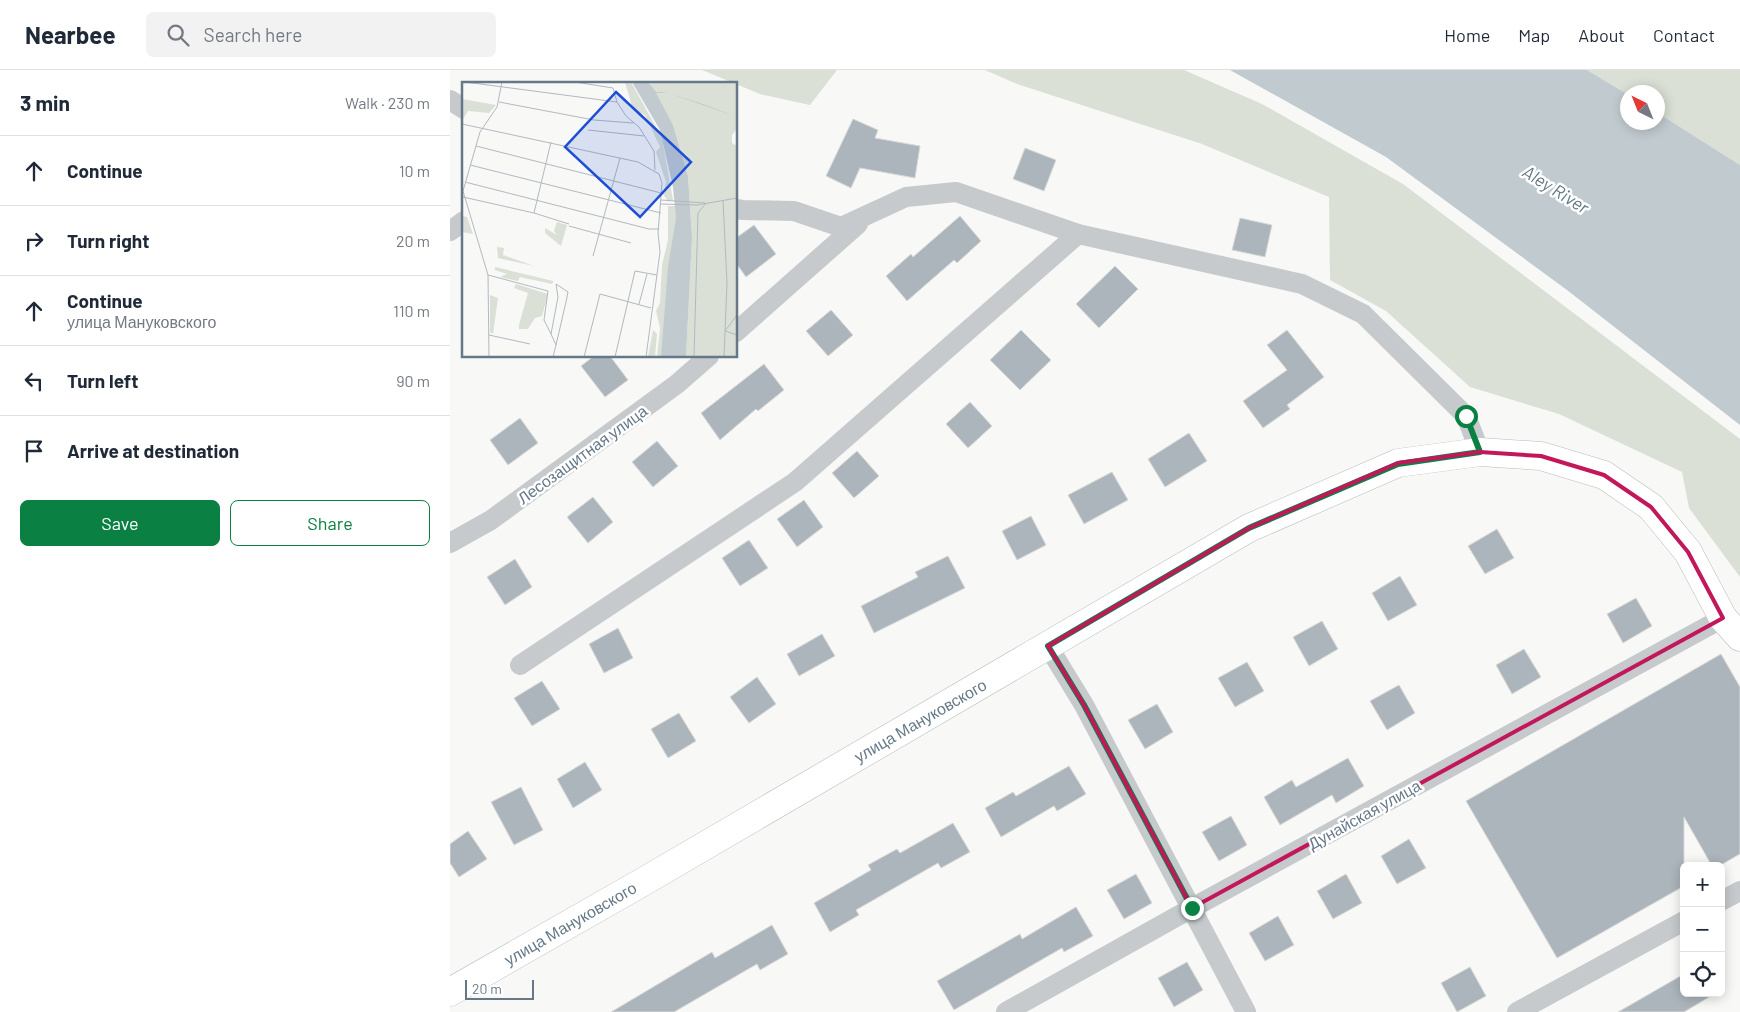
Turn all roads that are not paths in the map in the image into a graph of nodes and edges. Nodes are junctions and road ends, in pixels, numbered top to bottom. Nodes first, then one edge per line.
1 (450, 100) edge
2 (462, 109) edge
3 (738, 209) edge
4 (870, 214) junction
5 (462, 222) edge
6 (450, 231) edge
7 (1078, 234) junction
8 (738, 330) edge
9 (707, 358) edge
10 (1480, 452) junction
11 (450, 543) edge
12 (1732, 628) edge
13 (1048, 646) junction
14 (520, 665) dead end
15 (1740, 891) edge
16 (1725, 899) edge
17 (1192, 908) junction
18 (1680, 923) edge
19 (450, 992) edge
20 (1006, 1012) edge
21 (1246, 1012) edge
22 (1517, 1012) edge

1 - 2 street
3 - 4 street
4 - 7 street
4 - 8 street
5 - 6 street
7 - 10 street
7 - 14 street
9 - 11 street, Лесозащитная улица
10 - 12 street, улица Мануковского
10 - 13 street, улица Мануковского
12 - 17 street, Дунайская улица
13 - 17 street
13 - 19 street, улица Мануковского
15 - 16 street
17 - 20 street, Дунайская улица
17 - 21 street
18 - 22 street

